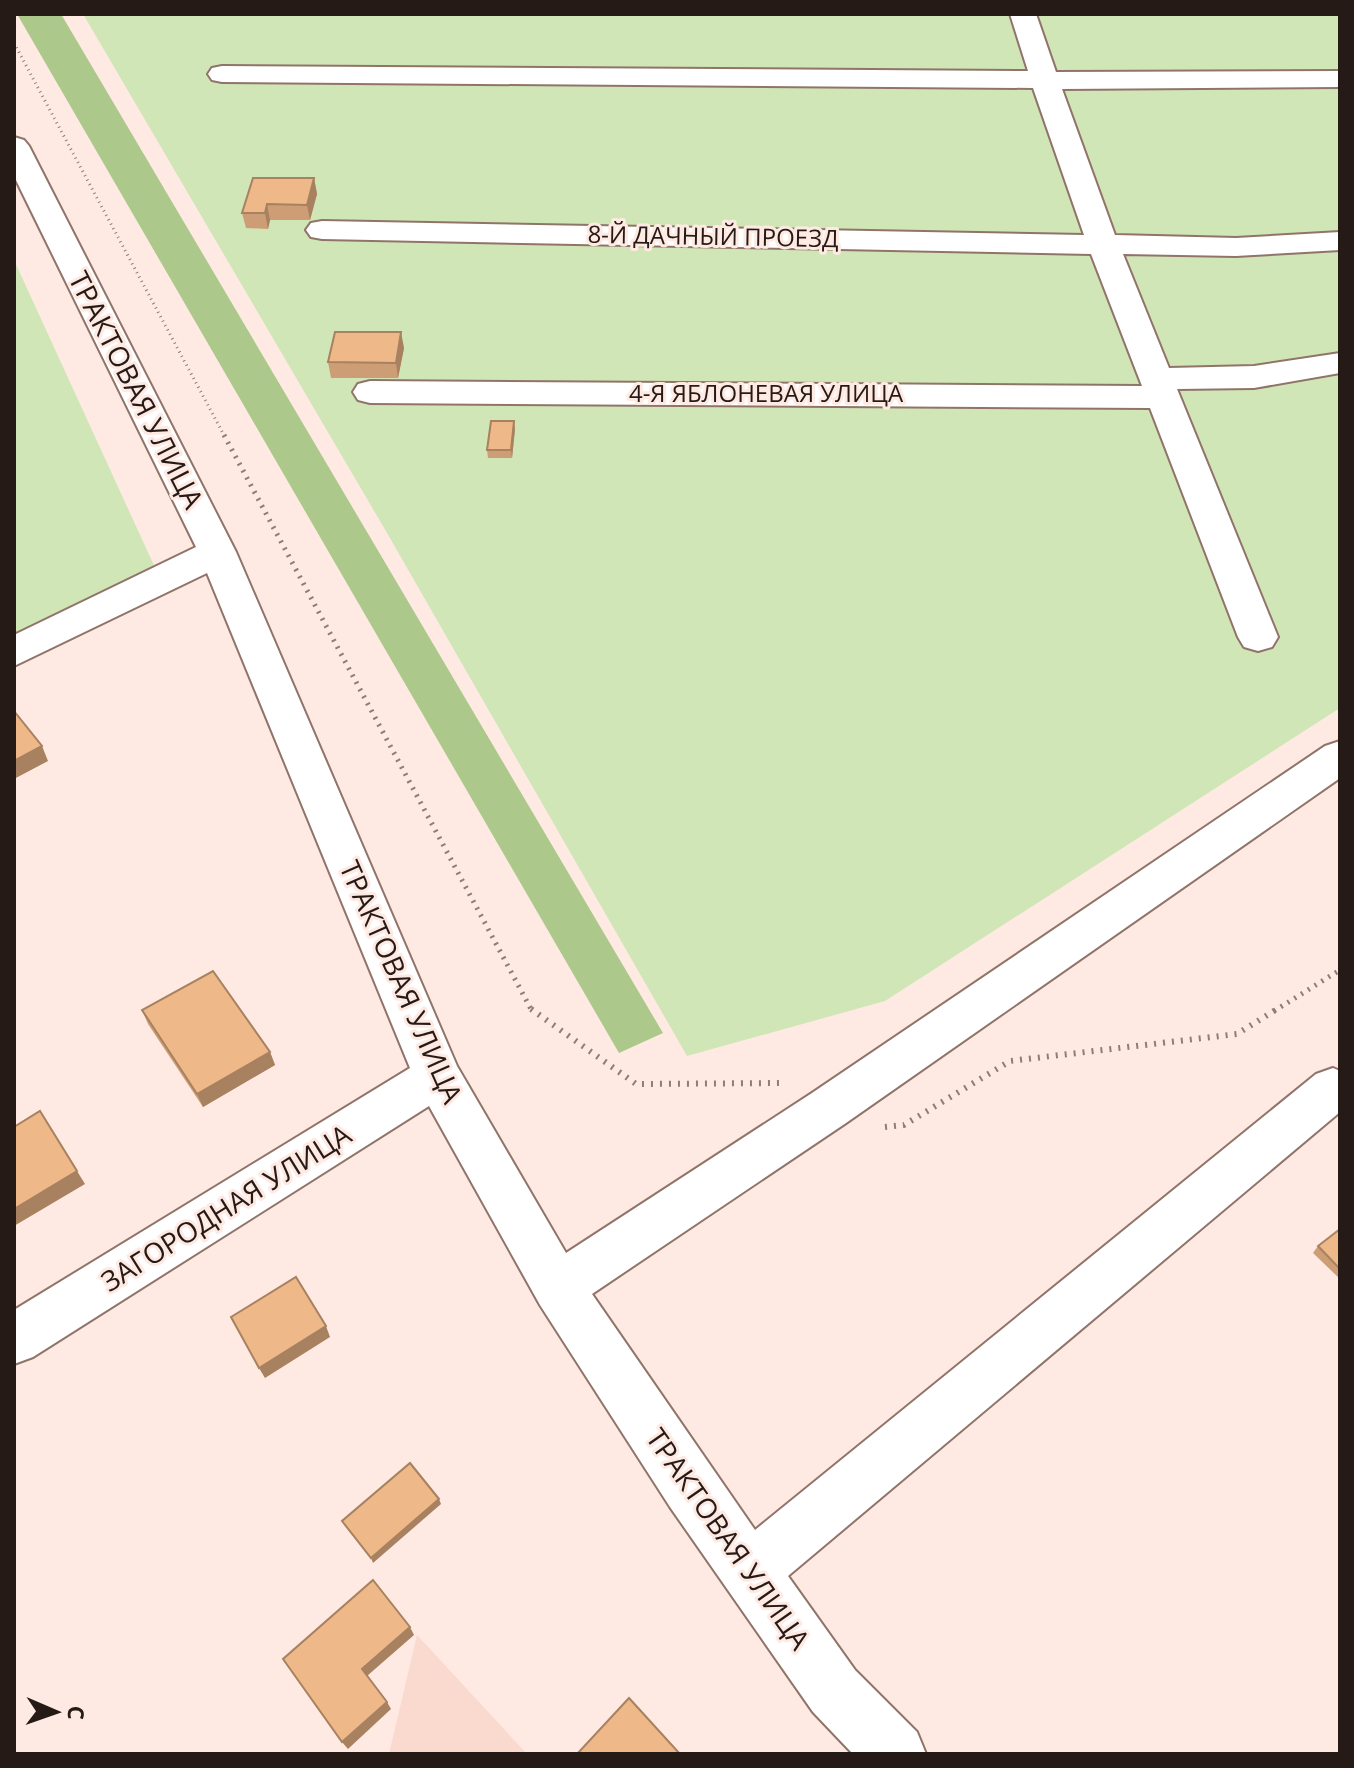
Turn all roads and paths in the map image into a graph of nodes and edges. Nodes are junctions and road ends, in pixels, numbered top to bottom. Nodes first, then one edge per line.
1 (1023, 14) edge
2 (14, 43) edge
3 (222, 74) dead end
4 (1340, 79) edge
5 (1043, 80) junction
6 (14, 146) edge
7 (322, 230) dead end
8 (1340, 241) edge
9 (1104, 245) junction
10 (1340, 363) edge
11 (1160, 388) junction
12 (370, 392) dead end
13 (217, 552) junction
14 (1258, 637) dead end
15 (14, 652) edge
16 (1340, 757) edge
17 (1340, 970) edge
18 (437, 1076) junction
19 (1333, 1089) dead end
20 (829, 1108) junction
21 (558, 1288) junction
22 (14, 1339) edge
23 (749, 1571) junction
24 (895, 1754) edge

1 - 5 street
2 - 20 path
3 - 5 street
4 - 5 street
5 - 9 street
6 - 13 street, ТРАКТОВАЯ УЛИЦА
7 - 9 street, 8-Й ДАЧНЫЙ ПРОЕЗД
8 - 9 street, 8-Й ДАЧНЫЙ ПРОЕЗД
9 - 11 street
10 - 11 street, 4-Я ЯБЛОНЕВАЯ УЛИЦА
11 - 12 street, 4-Я ЯБЛОНЕВАЯ УЛИЦА
11 - 14 street
13 - 15 street
13 - 18 street, ТРАКТОВАЯ УЛИЦА
16 - 20 street
17 - 20 path
18 - 21 street, ТРАКТОВАЯ УЛИЦА
18 - 22 street, ЗАГОРОДНАЯ УЛИЦА
19 - 23 street
20 - 21 street
21 - 23 street, ТРАКТОВАЯ УЛИЦА
23 - 24 street, ТРАКТОВАЯ УЛИЦА

